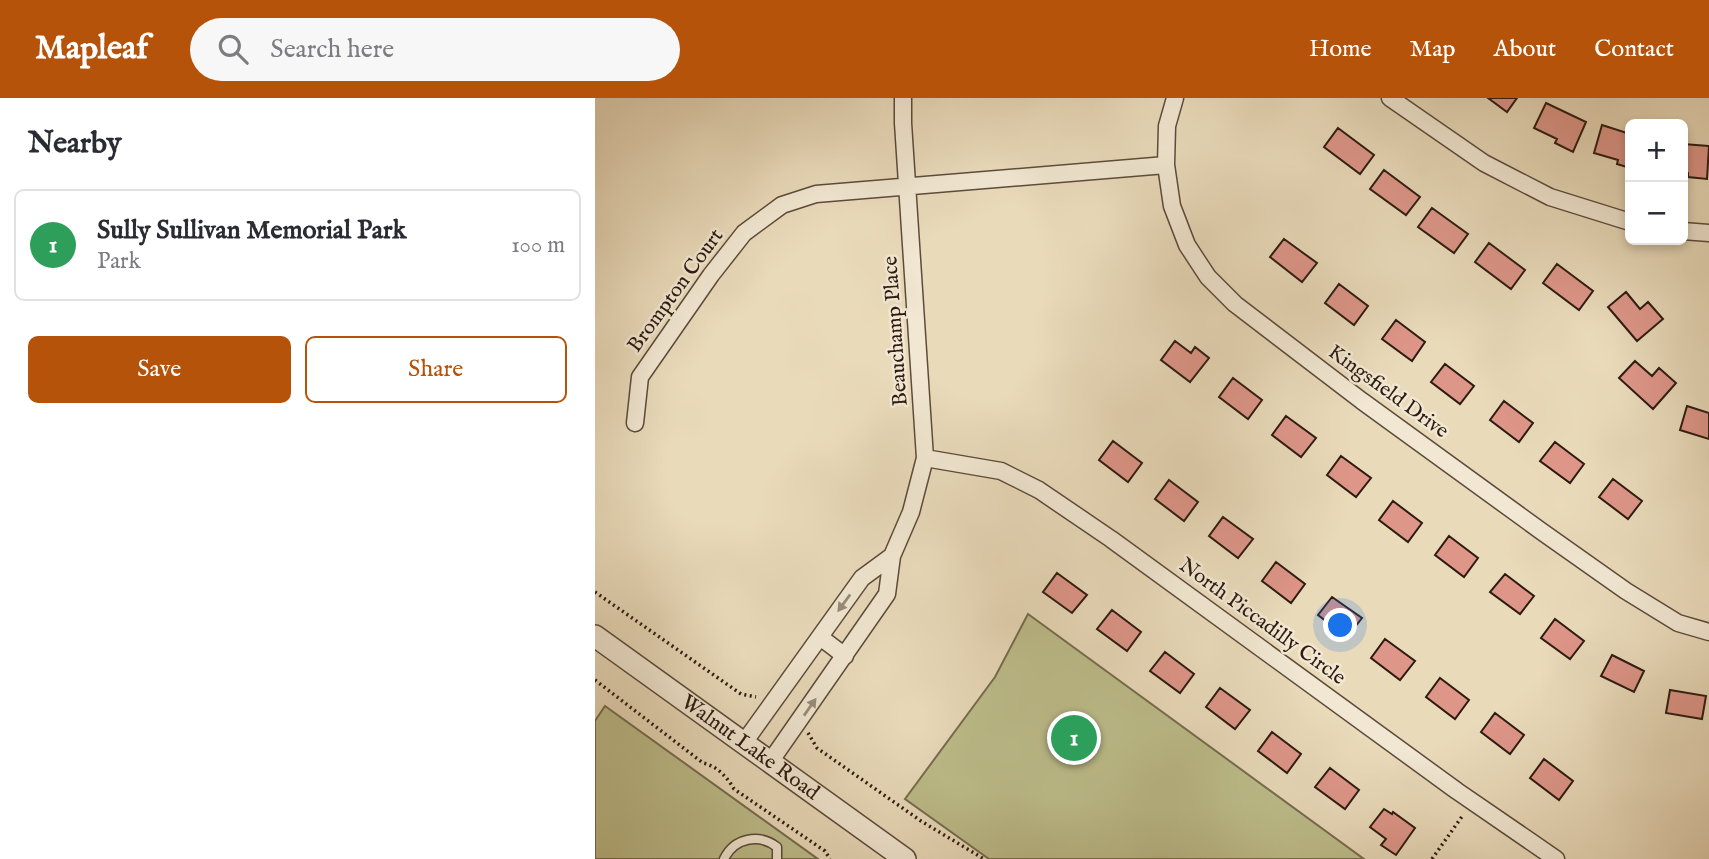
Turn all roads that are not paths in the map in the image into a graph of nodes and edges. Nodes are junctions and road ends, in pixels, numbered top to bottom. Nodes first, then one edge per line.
1 (904, 98) edge
2 (1175, 98) edge
3 (1390, 98) edge
4 (1165, 164) junction
5 (908, 185) junction
6 (1625, 220) edge
7 (1688, 231) edge
8 (1709, 233) edge
9 (635, 423) dead end
10 (925, 458) junction
11 (892, 555) junction
12 (1709, 632) edge
13 (595, 636) edge
14 (820, 636) junction
15 (845, 656) junction
16 (743, 744) junction
17 (770, 762) junction
18 (724, 859) edge
19 (777, 859) edge
20 (905, 859) edge
21 (1556, 859) edge

1 - 5 street, Beauchamp Place
2 - 4 street, Kingsfield Drive
3 - 6 street
4 - 5 street, Brompton Court
4 - 12 street, Kingsfield Drive
5 - 9 street, Brompton Court
5 - 10 street, Beauchamp Place
7 - 8 street
10 - 11 street, Beauchamp Place
10 - 21 street, North Piccadilly Circle
11 -> 14 street, Beauchamp Place
11 - 15 street, Beauchamp Place
13 - 16 street, Walnut Lake Road
14 - 15 street
14 - 16 street, Beauchamp Place
17 -> 15 street, Beauchamp Place
16 - 17 street, Walnut Lake Road
17 - 20 street, Walnut Lake Road
18 - 19 lane

